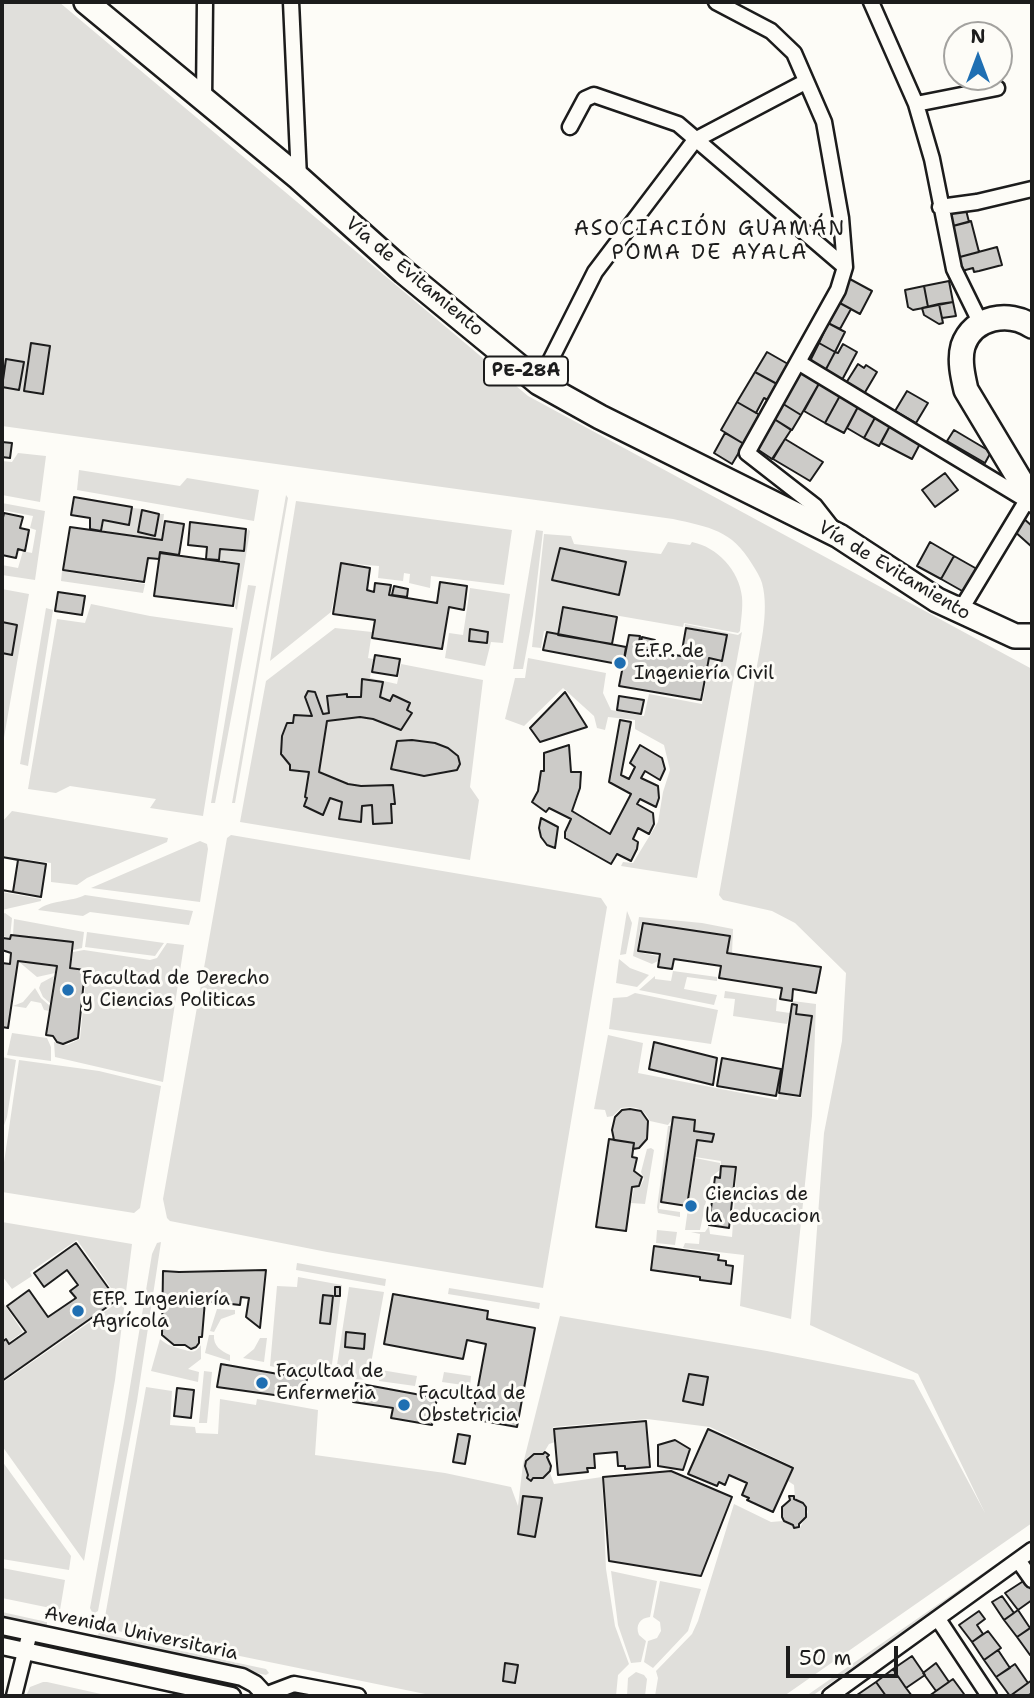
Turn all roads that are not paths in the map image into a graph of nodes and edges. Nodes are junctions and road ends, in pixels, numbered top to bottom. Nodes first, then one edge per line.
1 (86, 2) edge
2 (205, 2) edge
3 (291, 2) edge
4 (716, 2) edge
5 (875, 3) edge
6 (805, 82) junction
7 (982, 91) edge
8 (204, 100) junction
9 (916, 104) junction
10 (570, 127) dead end
11 (695, 140) junction
12 (299, 178) junction
13 (1032, 189) edge
14 (940, 207) junction
15 (845, 267) junction
16 (981, 324) junction
17 (1032, 326) edge
18 (798, 362) junction
19 (539, 383) junction
20 (1031, 501) edge
21 (839, 536) junction
22 (960, 611) junction
23 (1032, 636) edge
24 (1032, 1550) edge
25 (1018, 1560) junction
26 (1032, 1580) edge
27 (938, 1619) junction
28 (2, 1626) edge
29 (30, 1632) junction
30 (2, 1646) edge
31 (24, 1651) junction
32 (14, 1696) edge
33 (232, 1696) edge
34 (264, 1696) edge
35 (358, 1696) edge
36 (830, 1696) edge
37 (989, 1696) edge

1 - 8 highway, Vía de Evitamiento / PE-28A
2 - 8 street
3 - 12 street
4 - 6 street
5 - 9 street
6 - 11 street
6 - 15 street
7 - 9 street
8 - 12 highway, Vía de Evitamiento / PE-28A
9 - 14 street
10 - 11 street
11 - 15 street
11 - 19 street
12 - 19 highway, Vía de Evitamiento / PE-28A
13 - 14 street
14 - 16 street
15 - 18 street
16 - 17 highway
16 - 20 highway
18 - 20 street
18 - 21 street
19 - 21 highway, Vía de Evitamiento / PE-28A
20 - 22 street
21 - 22 highway, Vía de Evitamiento / PE-28A
22 - 23 highway, Vía de Evitamiento / PE-28A
24 - 25 street
25 - 26 street
25 - 27 street
27 - 36 street
27 - 37 street
28 - 29 street, Avenida Universitaria
29 - 31 street
29 - 34 street, Avenida Universitaria
30 - 31 street
31 - 32 street
31 - 33 street
34 - 35 street

